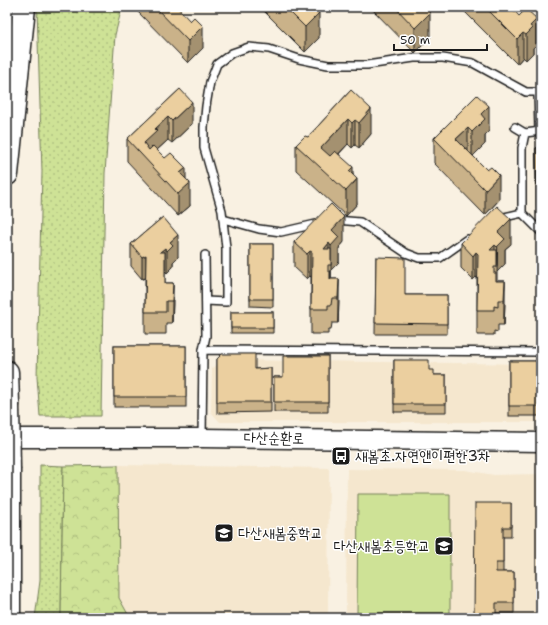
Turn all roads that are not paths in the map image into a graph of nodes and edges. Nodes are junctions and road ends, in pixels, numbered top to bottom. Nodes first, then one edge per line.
1 (24, 7) edge
2 (515, 127) dead end
3 (540, 131) edge
4 (525, 133) junction
5 (7, 174) edge
6 (522, 213) junction
7 (223, 219) junction
8 (490, 223) edge
9 (541, 232) edge
10 (472, 236) edge
11 (205, 255) dead end
12 (206, 301) junction
13 (203, 350) junction
14 (541, 352) edge
15 (7, 372) edge
16 (8, 404) edge
17 (7, 438) edge
18 (202, 438) junction
19 (541, 442) edge
20 (9, 618) edge

1 - 5 highway
2 - 4 lane
3 - 4 lane
3 - 7 lane
4 - 6 lane
6 - 8 lane
6 - 9 lane
7 - 10 lane
7 - 12 lane
11 - 12 lane
12 - 13 lane
13 - 14 lane
13 - 18 lane
15 - 16 highway
16 - 20 highway, bridge
17 - 18 street, 다산순환로
18 - 19 street, 다산순환로

